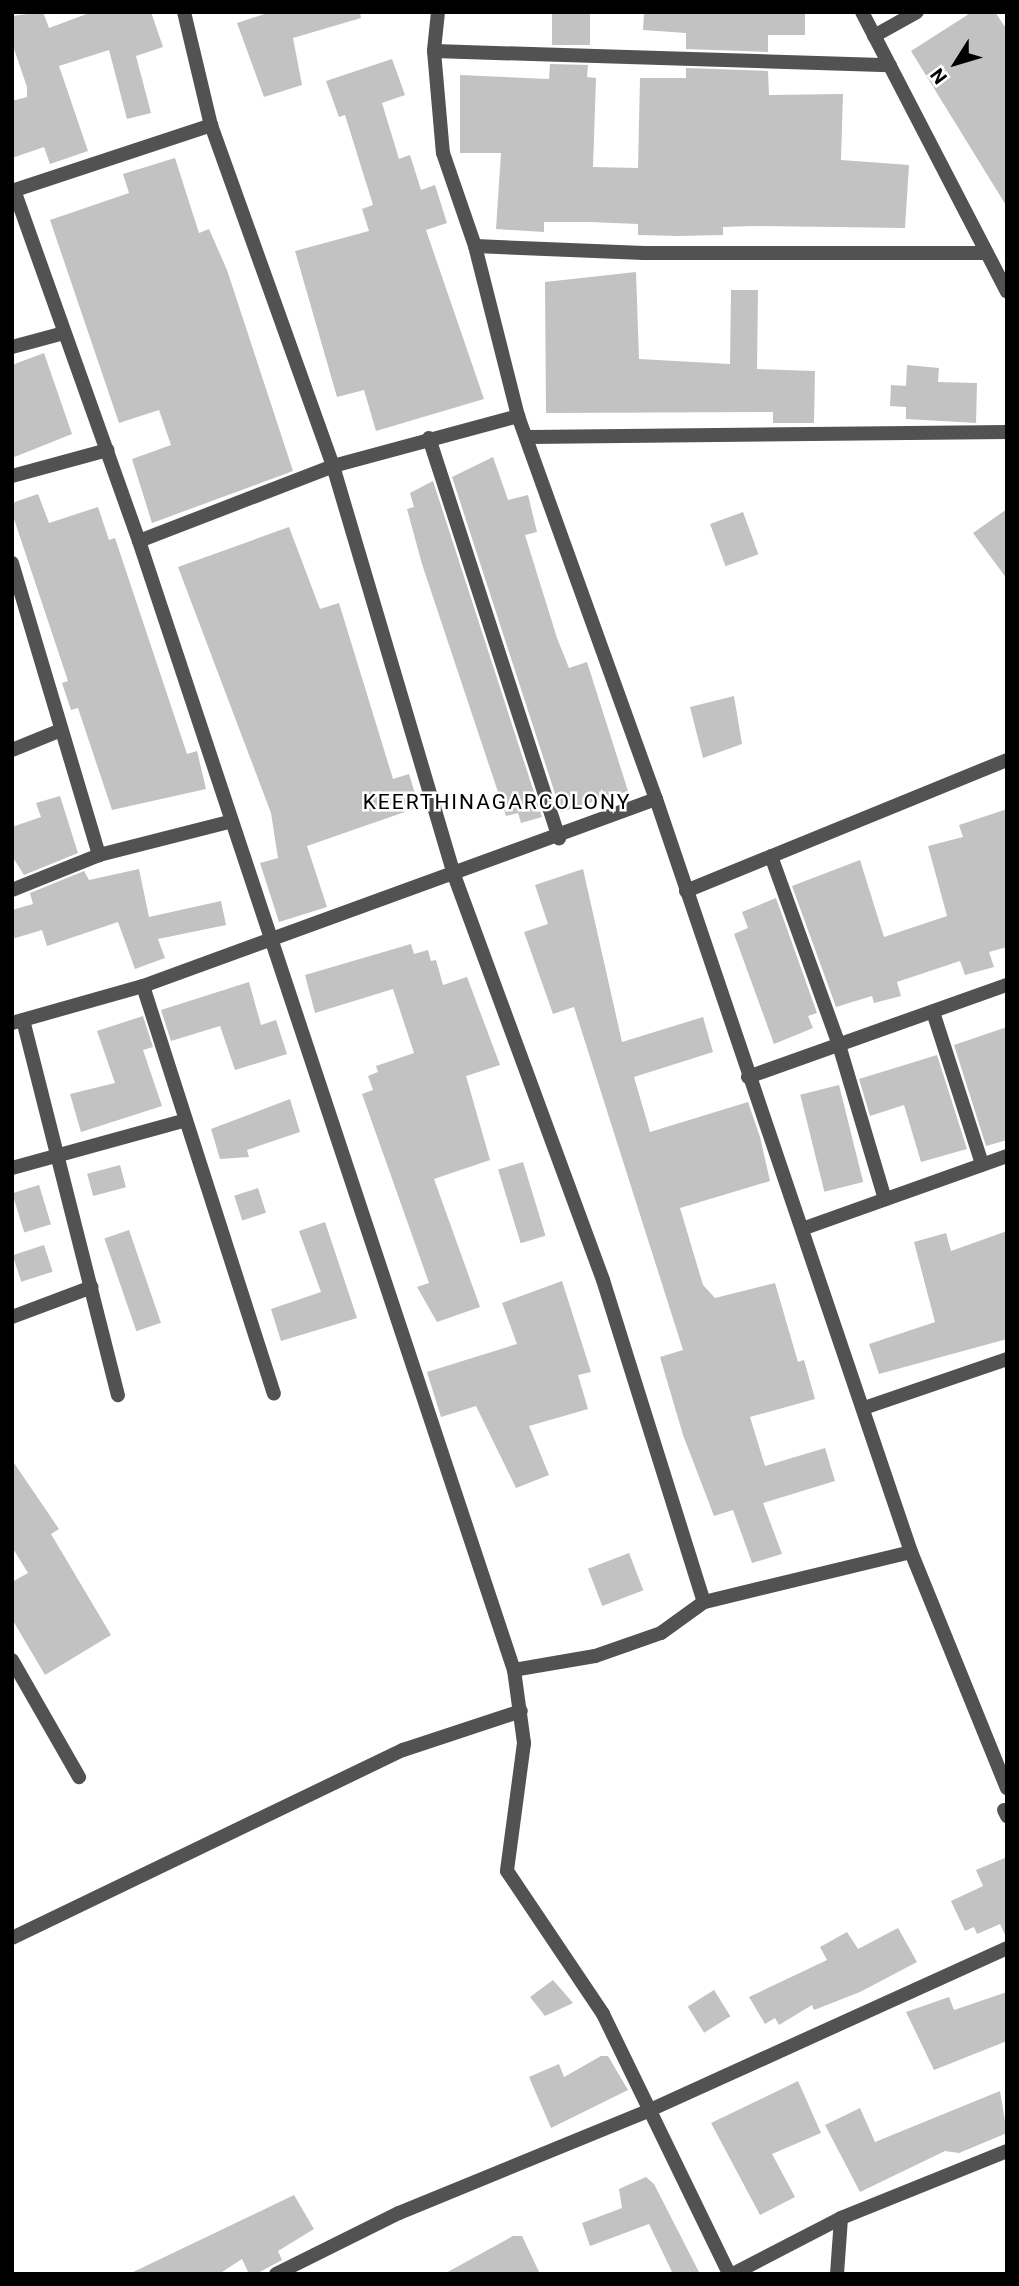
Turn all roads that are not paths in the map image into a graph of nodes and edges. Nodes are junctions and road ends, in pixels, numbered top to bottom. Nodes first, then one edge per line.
1 (184, 12) edge
2 (438, 12) edge
3 (862, 12) edge
4 (916, 12) edge
5 (874, 36) junction
6 (434, 51) junction
7 (890, 65) junction
8 (211, 125) junction
9 (13, 190) edge
10 (475, 246) junction
11 (982, 253) junction
12 (1007, 292) edge
13 (60, 334) junction
14 (12, 347) edge
15 (518, 416) junction
16 (1007, 432) edge
17 (529, 437) junction
18 (429, 438) junction
19 (108, 450) junction
20 (333, 466) junction
21 (12, 476) edge
22 (139, 541) junction
23 (12, 563) edge
24 (61, 730) junction
25 (12, 750) edge
26 (1007, 760) edge
27 (656, 799) junction
28 (232, 821) junction
29 (559, 838) junction
30 (99, 855) junction
31 (771, 856) junction
32 (454, 875) junction
33 (12, 890) edge
34 (687, 891) junction
35 (272, 939) junction
36 (1007, 985) edge
37 (143, 986) junction
38 (933, 1012) junction
39 (17, 1021) edge
40 (839, 1045) junction
41 (748, 1077) junction
42 (186, 1121) junction
43 (57, 1152) junction
44 (1007, 1156) edge
45 (982, 1164) junction
46 (12, 1168) edge
47 (885, 1199) junction
48 (802, 1229) junction
49 (92, 1287) junction
50 (12, 1317) edge
51 (1007, 1359) edge
52 (274, 1393) dead end
53 (118, 1395) dead end
54 (864, 1408) junction
55 (911, 1552) junction
56 (704, 1602) junction
57 (12, 1660) edge
58 (514, 1670) junction
59 (522, 1711) junction
60 (79, 1777) dead end
61 (1007, 1788) edge
62 (12, 1938) edge
63 (1007, 1948) edge
64 (650, 2110) junction
65 (1007, 2151) edge
66 (841, 2218) junction
67 (276, 2274) edge
68 (731, 2274) edge
69 (837, 2274) edge

1 - 8 street
2 - 6 street
3 - 5 street
4 - 5 street
5 - 7 street
6 - 7 street
6 - 10 street
7 - 11 street
8 - 9 street
8 - 20 street
9 - 13 street
10 - 11 street
10 - 15 street
11 - 12 street
13 - 14 street
13 - 19 street
15 - 17 street
15 - 18 street
16 - 17 street
17 - 27 street
18 - 20 street
18 - 29 street
19 - 21 street
19 - 22 street
20 - 22 street
20 - 32 street
22 - 28 street
23 - 24 street
24 - 25 street
24 - 30 street
26 - 31 street
27 - 29 street
27 - 34 street
28 - 30 street
28 - 35 street
29 - 32 street
30 - 33 street
31 - 34 street
31 - 40 street
32 - 35 street
32 - 56 street
34 - 41 street
35 - 37 street
35 - 58 street
36 - 38 street
37 - 39 street
37 - 42 street
38 - 40 street
38 - 45 street
39 - 43 street
40 - 41 street
40 - 47 street
41 - 48 street
42 - 43 street
42 - 52 street
43 - 46 street
43 - 49 street
44 - 45 street
45 - 47 street
47 - 48 street
48 - 54 street
49 - 50 street
49 - 53 street
51 - 54 street
54 - 55 street
55 - 56 street
55 - 61 street
56 - 58 street
57 - 60 street
58 - 59 street
59 - 62 street
59 - 64 street
63 - 64 street
64 - 67 street
64 - 68 street
65 - 66 street
66 - 68 street
66 - 69 street

